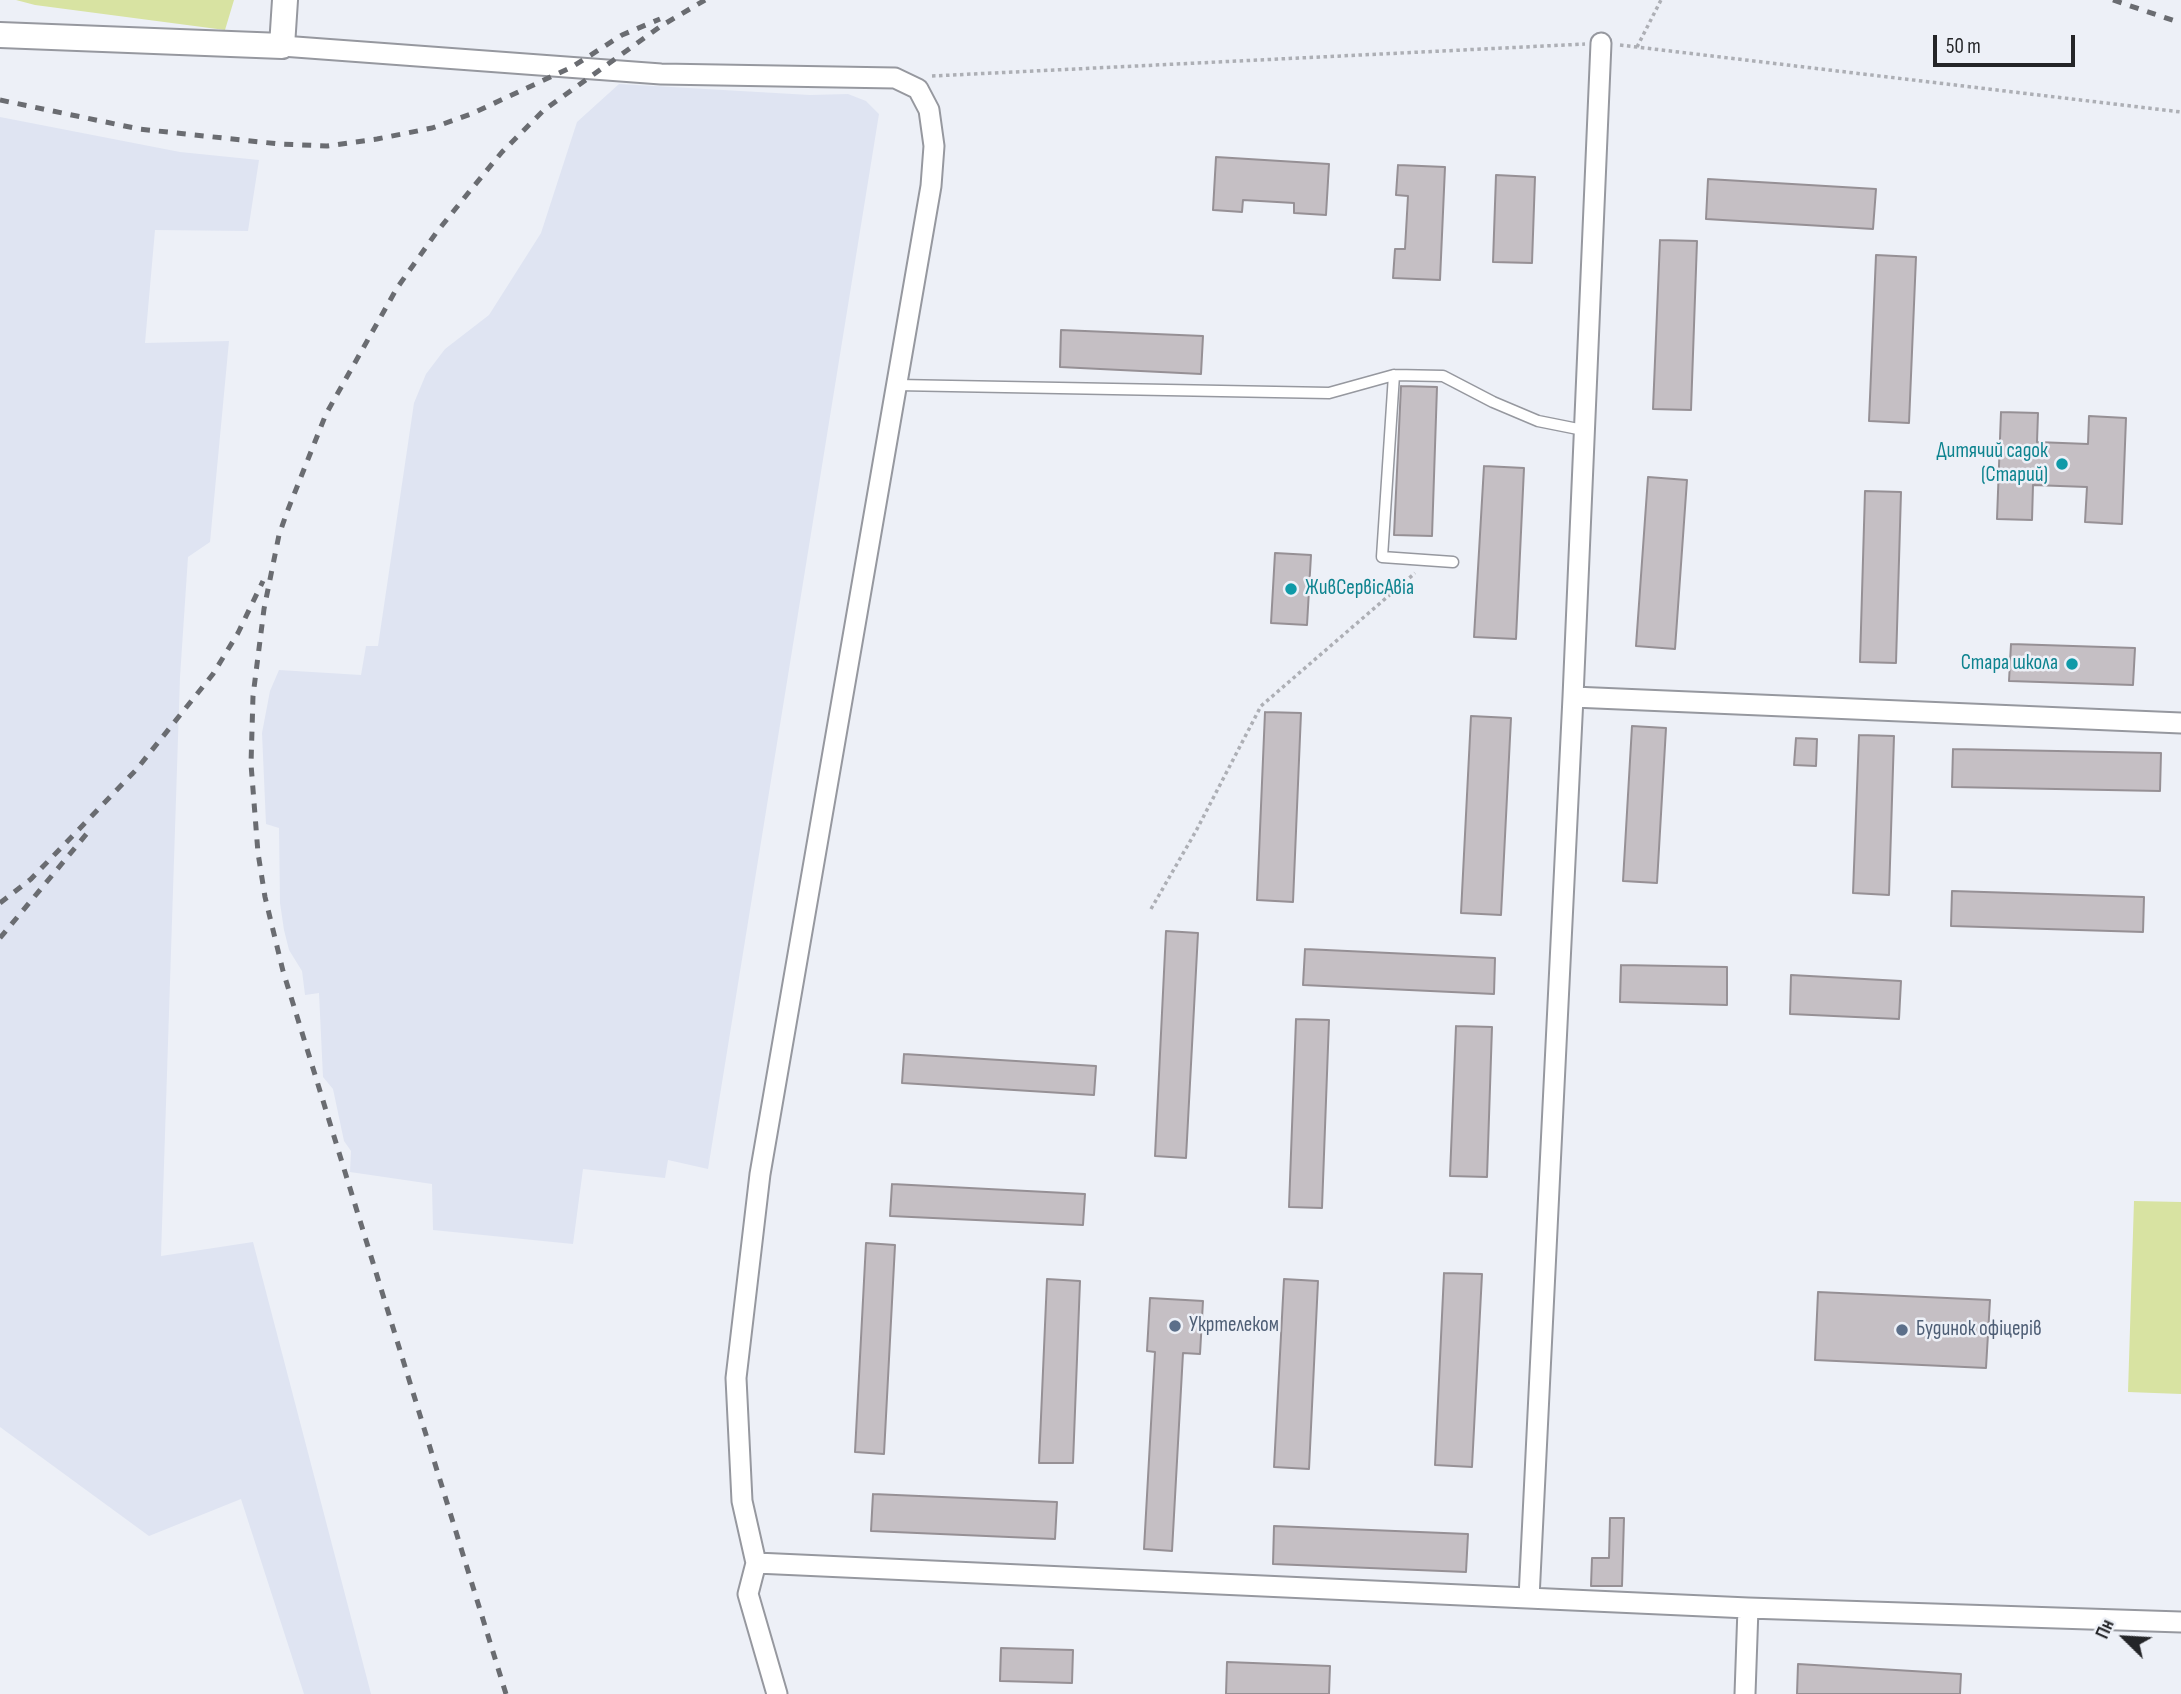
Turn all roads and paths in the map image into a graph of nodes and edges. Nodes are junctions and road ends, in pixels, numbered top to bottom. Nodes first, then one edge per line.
1 (285, 0) edge
2 (1661, 0) edge
3 (0, 35) edge
4 (1601, 43) junction
5 (282, 46) junction
6 (1637, 47) junction
7 (895, 78) junction
8 (2181, 112) edge
9 (1394, 375) junction
10 (897, 385) junction
11 (1583, 430) junction
12 (1430, 560) junction
13 (1453, 562) dead end
14 (1573, 697) junction
15 (2181, 723) edge
16 (1151, 909) dead end
17 (756, 1563) junction
18 (1528, 1598) junction
19 (1748, 1608) junction
20 (2181, 1622) edge
21 (777, 1694) edge
22 (1745, 1694) edge

1 - 5 street
2 - 6 path
3 - 5 street
4 - 6 path
4 - 7 path
4 - 11 street
5 - 7 street
6 - 8 path
7 - 10 street
9 - 10 lane
9 - 11 lane
9 - 12 lane
10 - 17 street
11 - 14 street
12 - 13 lane
12 - 16 path
14 - 15 street
14 - 18 street
17 - 18 street
17 - 21 street
18 - 19 street
19 - 20 street
19 - 22 street

